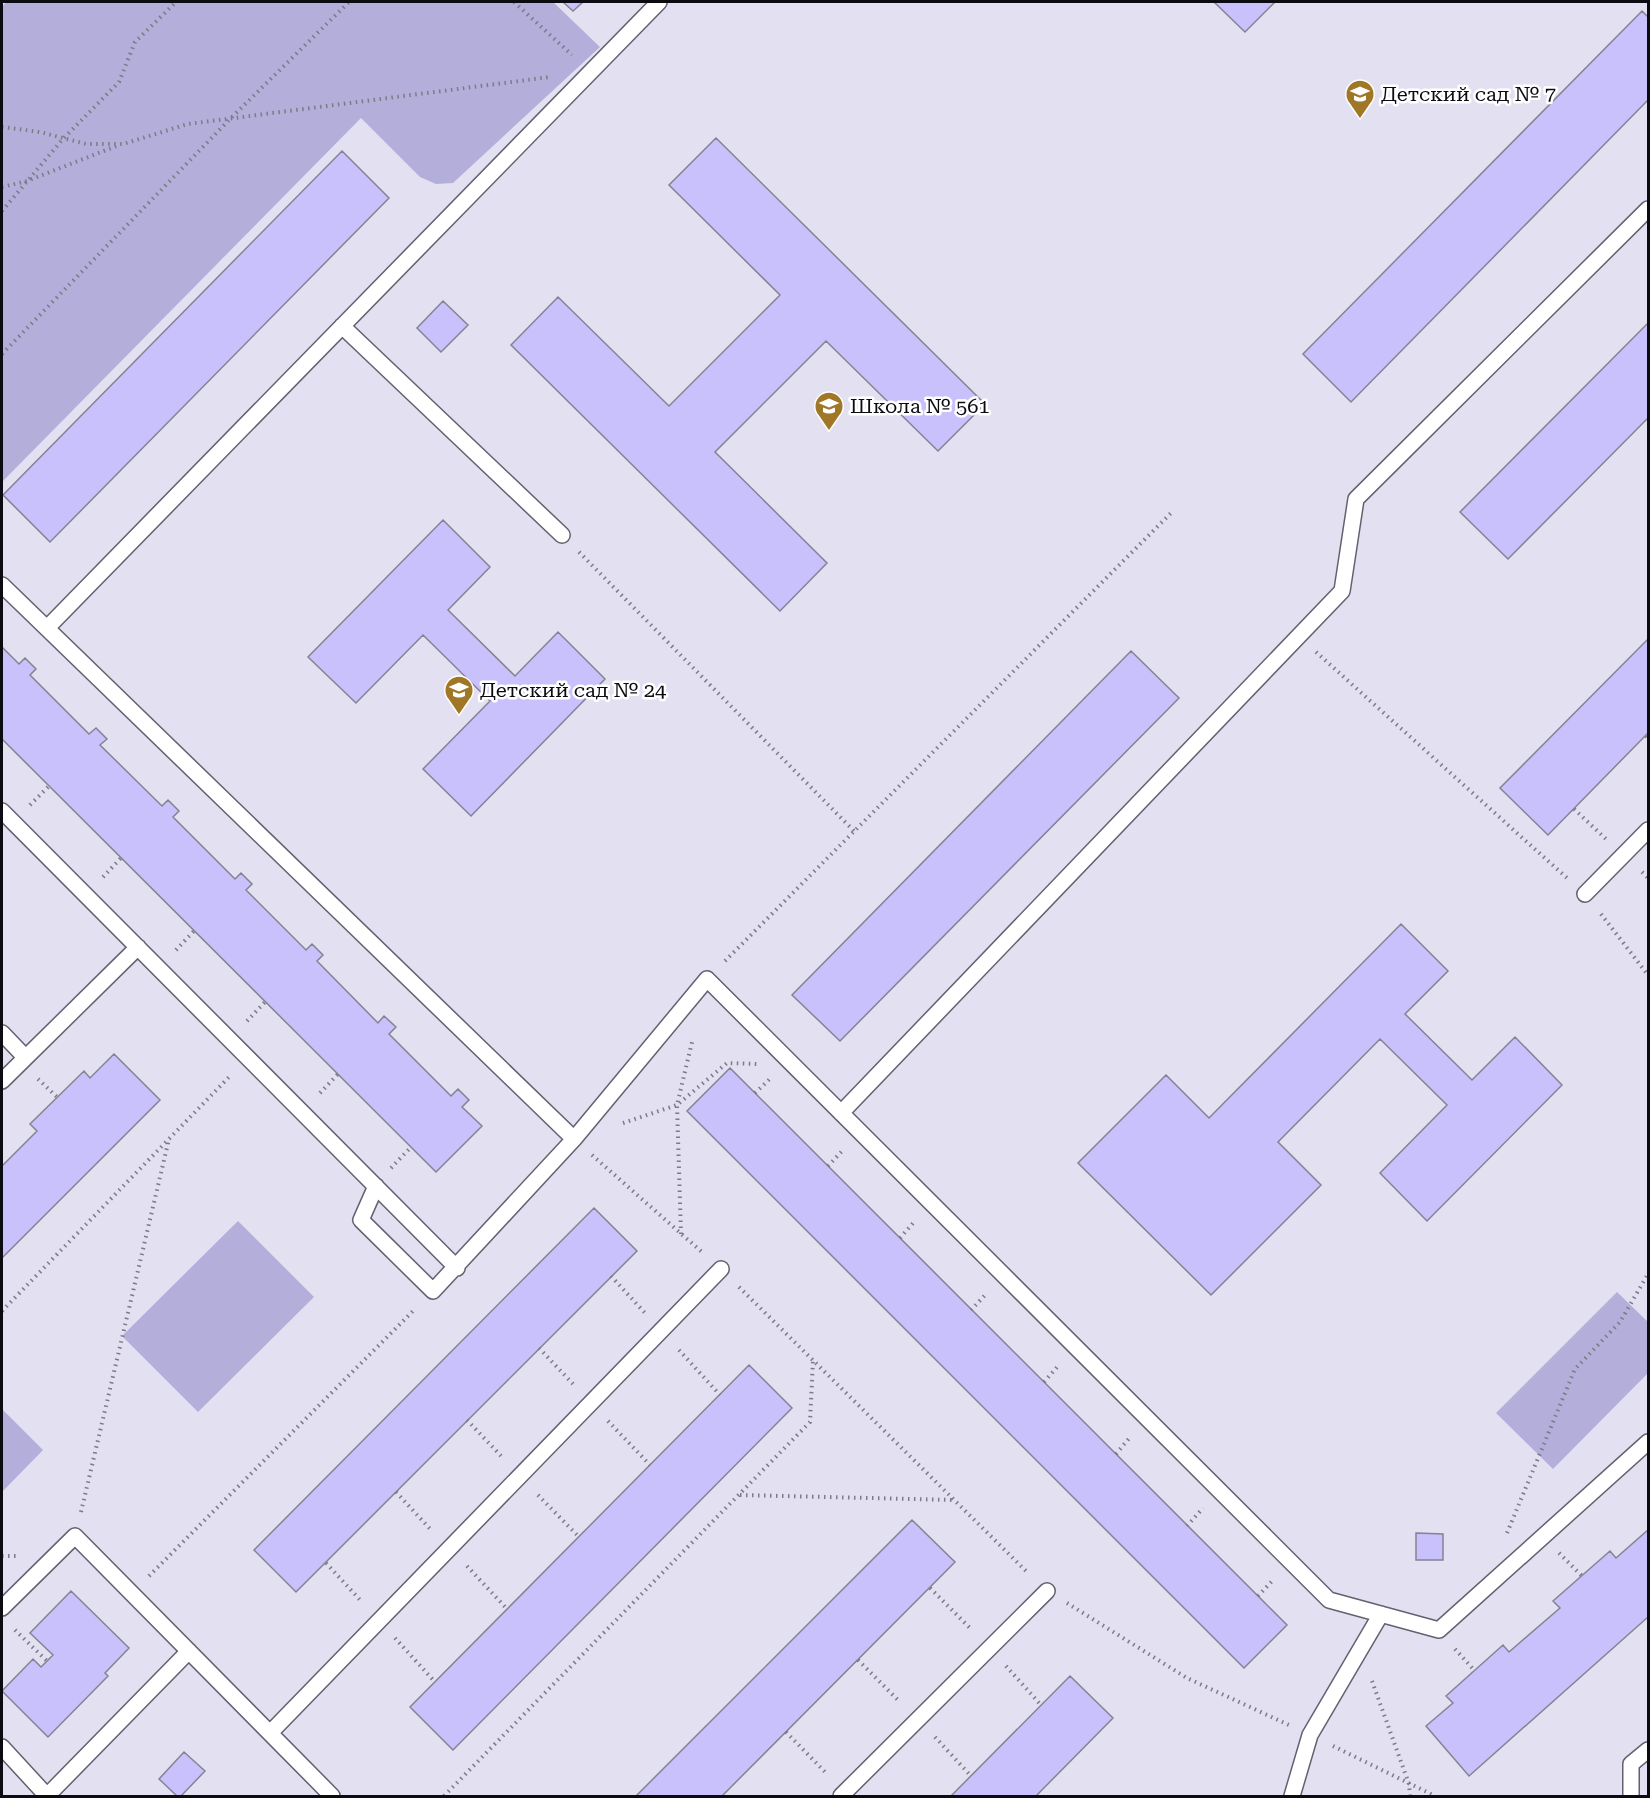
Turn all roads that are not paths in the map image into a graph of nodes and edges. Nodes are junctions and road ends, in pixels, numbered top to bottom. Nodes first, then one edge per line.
1 (659, 2) edge
2 (1648, 208) edge
3 (342, 327) junction
4 (562, 535) road end
5 (2, 585) edge
6 (47, 628) junction
7 (2, 813) edge
8 (1648, 830) edge
9 (1585, 894) road end
10 (138, 947) junction
11 (2, 1033) edge
12 (26, 1057) junction
13 (2, 1081) edge
14 (841, 1113) junction
15 (574, 1139) junction
16 (376, 1186) junction
17 (457, 1268) junction
18 (721, 1269) road end
19 (1648, 1442) edge
20 (1047, 1591) road end
21 (2, 1608) edge
22 (1381, 1614) junction
23 (189, 1651) junction
24 (270, 1733) junction
25 (2, 1747) edge
26 (1648, 1749) edge
27 (843, 1795) edge
28 (332, 1797) edge
29 (1292, 1797) edge
30 (1630, 1797) edge

1 - 3 lane
2 - 14 lane
3 - 4 lane
3 - 6 lane
5 - 6 lane
6 - 15 lane
7 - 10 lane
8 - 9 lane
10 - 12 lane
10 - 16 lane
11 - 12 lane
12 - 13 lane
14 - 15 lane
14 - 22 lane
15 - 17 lane
16 - 17 lane
16 - 17 lane
18 - 24 lane
19 - 22 lane
20 - 27 lane
21 - 23 lane
22 - 29 lane
23 - 24 lane
23 - 25 lane
24 - 28 lane
26 - 30 lane

